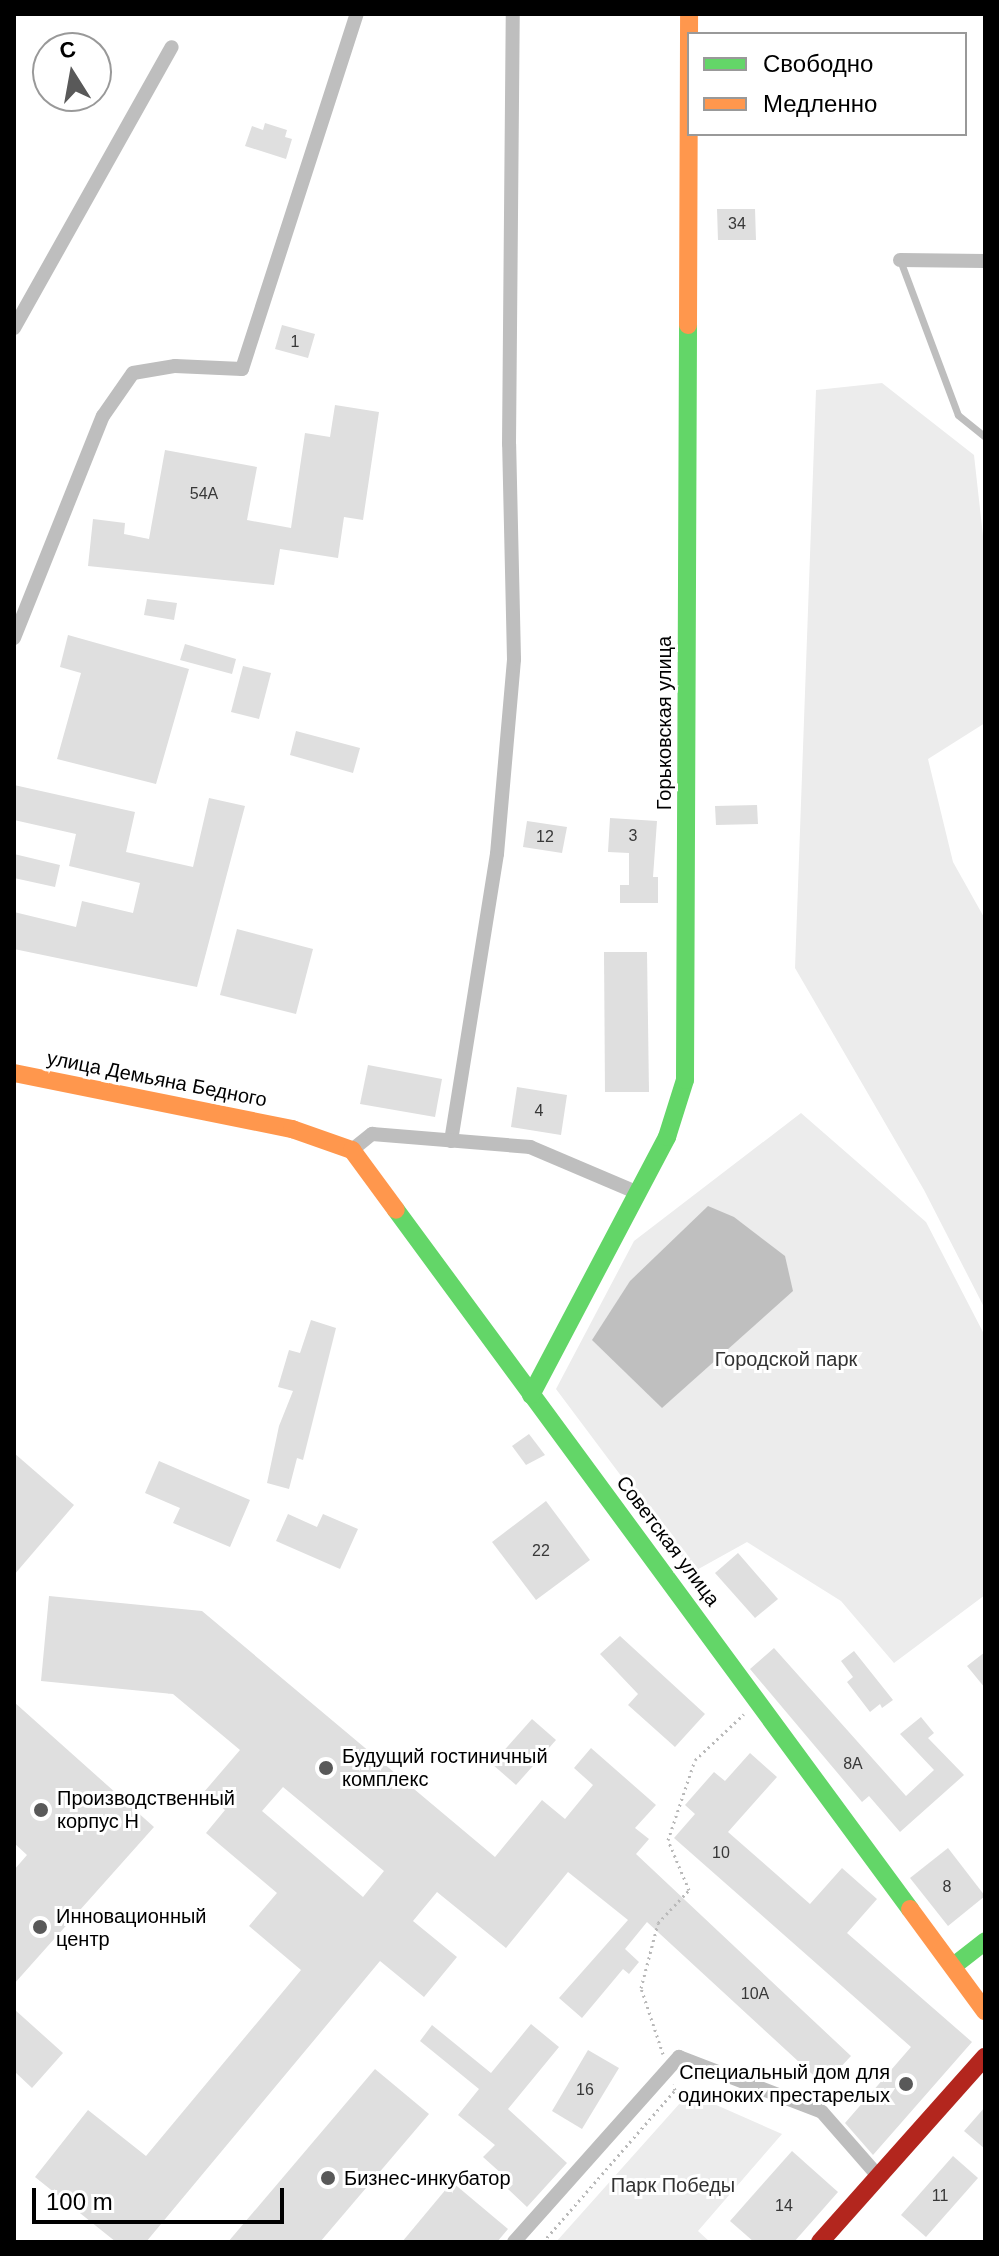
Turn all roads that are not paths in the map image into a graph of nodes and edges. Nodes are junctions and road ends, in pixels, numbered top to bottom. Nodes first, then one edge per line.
1 (357, 14) edge
2 (513, 15) edge
3 (172, 47) dead end
4 (689, 136) edge
5 (900, 260) joint
6 (985, 261) edge
7 (14, 328) edge
8 (985, 437) edge
9 (14, 638) edge
10 (14, 1073) edge
11 (451, 1141) junction
12 (352, 1150) junction
13 (636, 1192) junction
14 (531, 1395) junction
15 (985, 1941) edge
16 (956, 1964) junction
17 (985, 2011) edge
18 (985, 2057) edge
19 (878, 2176) junction
20 (514, 2242) edge
21 (820, 2242) edge

1 - 9 street
2 - 11 street
3 - 7 street
4 - 13 main road, Горьковская улица
5 - 6 street
5 - 8 lane
10 - 12 main road, улица Демьяна Бедного
11 - 12 street
11 - 13 street
12 - 14 main road, Советская улица
13 - 14 main road, Горьковская улица
14 - 16 main road, Советская улица
15 - 16 main road
16 - 17 main road, Советская улица
18 - 19 main road
19 - 20 street
19 - 21 main road

